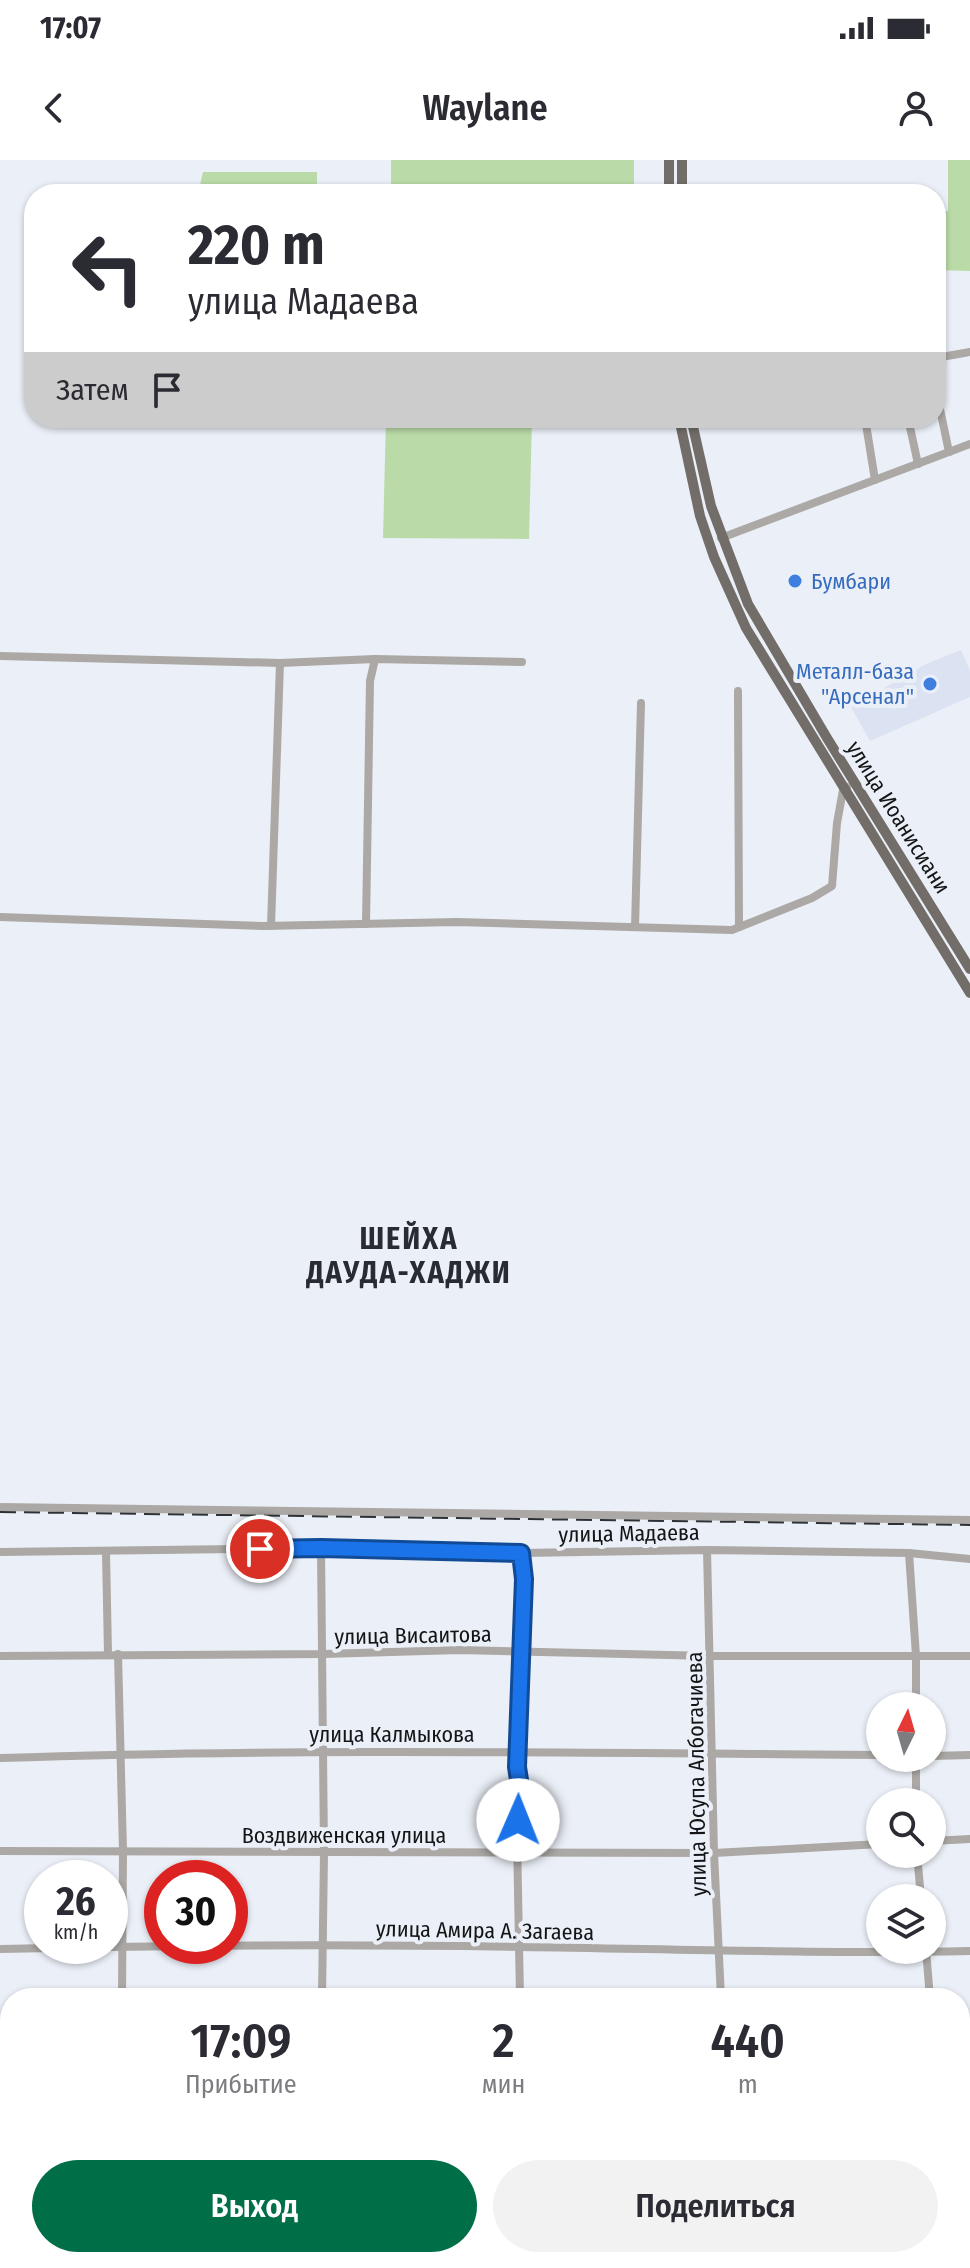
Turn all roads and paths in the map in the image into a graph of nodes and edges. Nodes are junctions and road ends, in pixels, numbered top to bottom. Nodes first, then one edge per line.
1 (669, 160) edge
2 (682, 160) edge
3 (669, 184) edge
4 (682, 184) edge
5 (970, 352) edge
6 (946, 356) edge
7 (681, 428) edge
8 (693, 428) edge
9 (867, 428) edge
10 (910, 428) edge
11 (944, 428) edge
12 (970, 444) edge
13 (949, 452) junction
14 (918, 464) junction
15 (875, 480) junction
16 (721, 538) junction
17 (0, 656) edge
18 (375, 659) junction
19 (522, 662) dead end
20 (280, 663) junction
21 (738, 691) dead end
22 (641, 703) dead end
23 (854, 783) junction
24 (843, 790) junction
25 (0, 917) edge
26 (366, 924) junction
27 (271, 926) junction
28 (635, 927) junction
29 (739, 927) junction
30 (970, 969) edge
31 (970, 993) edge
32 (0, 1507) edge
33 (970, 1520) edge
34 (321, 1548) junction
35 (707, 1550) junction
36 (0, 1552) edge
37 (106, 1552) junction
38 (521, 1553) junction
39 (909, 1553) junction
40 (970, 1559) edge
41 (522, 1652) junction
42 (113, 1654) junction
43 (323, 1654) junction
44 (0, 1656) edge
45 (711, 1656) junction
46 (916, 1656) junction
47 (970, 1656) edge
48 (916, 1692) edge
49 (518, 1751) junction
50 (323, 1752) junction
51 (122, 1754) junction
52 (713, 1754) junction
53 (866, 1755) edge
54 (970, 1755) edge
55 (946, 1756) edge
56 (0, 1758) edge
57 (970, 1839) edge
58 (946, 1840) edge
59 (866, 1845) edge
60 (0, 1851) edge
61 (123, 1851) junction
62 (324, 1853) junction
63 (714, 1853) junction
64 (519, 1855) junction
65 (123, 1860) edge
66 (128, 1947) edge
67 (322, 1947) junction
68 (520, 1947) junction
69 (0, 1949) edge
70 (24, 1949) edge
71 (866, 1951) edge
72 (946, 1951) edge
73 (970, 1951) edge
74 (720, 1952) junction
75 (121, 1964) edge
76 (927, 1964) edge
77 (122, 1988) edge
78 (322, 1988) edge
79 (520, 1988) edge
80 (721, 1988) edge
81 (929, 1988) edge

1 - 3 main road
2 - 4 main road
5 - 6 street
7 - 24 main road
8 - 16 main road, улица Иоанисиани
9 - 15 street
10 - 14 street
11 - 13 street
12 - 13 street
13 - 14 street
14 - 15 street
15 - 16 street
16 - 23 main road, улица Иоанисиани
17 - 20 street
18 - 19 street
18 - 20 street
18 - 26 street
20 - 27 street
21 - 29 street
22 - 28 street
23 - 24 street
23 - 30 main road, улица Иоанисиани
24 - 29 street
24 - 31 main road
25 - 27 street
26 - 27 street
26 - 28 street
28 - 29 street
32 - 33 street
34 - 37 street, улица Мадаева
34 - 38 street, улица Мадаева
34 - 43 street
35 - 38 street, улица Мадаева
35 - 39 street, улица Мадаева
35 - 45 street, улица Юсупа Албогачиева
36 - 37 street, улица Мадаева
37 - 42 street
38 - 41 street
39 - 40 street, улица Мадаева
39 - 46 street
41 - 43 street, улица Висаитова
41 - 45 street, улица Висаитова
41 - 49 street
42 - 43 street, улица Висаитова
42 - 44 street, улица Висаитова
42 - 51 street
43 - 50 street
45 - 46 street, улица Висаитова
45 - 52 street, улица Юсупа Албогачиева
46 - 47 street, улица Висаитова
46 - 48 street
49 - 50 street, улица Калмыкова
49 - 52 street, улица Калмыкова
49 - 64 street
50 - 51 street, улица Калмыкова
50 - 62 street
51 - 56 street, улица Калмыкова
51 - 61 street
52 - 53 street, улица Калмыкова
52 - 63 street, улица Юсупа Албогачиева
54 - 55 street
57 - 58 street
59 - 63 street, Воздвиженская улица
60 - 61 street, Воздвиженская улица
61 - 62 street, Воздвиженская улица
61 - 65 street
62 - 64 street, Воздвиженская улица
62 - 67 street
63 - 64 street, Воздвиженская улица
63 - 74 street, улица Юсупа Албогачиева
64 - 68 street
66 - 67 street, улица Амира А. Загаева
67 - 68 street, улица Амира А. Загаева
67 - 78 street
68 - 74 street, улица Амира А. Загаева
68 - 79 street
69 - 70 street, улица Амира А. Загаева
71 - 74 street, улица Амира А. Загаева
72 - 73 street, улица Амира А. Загаева
74 - 80 street, улица Юсупа Албогачиева
75 - 77 street
76 - 81 street

